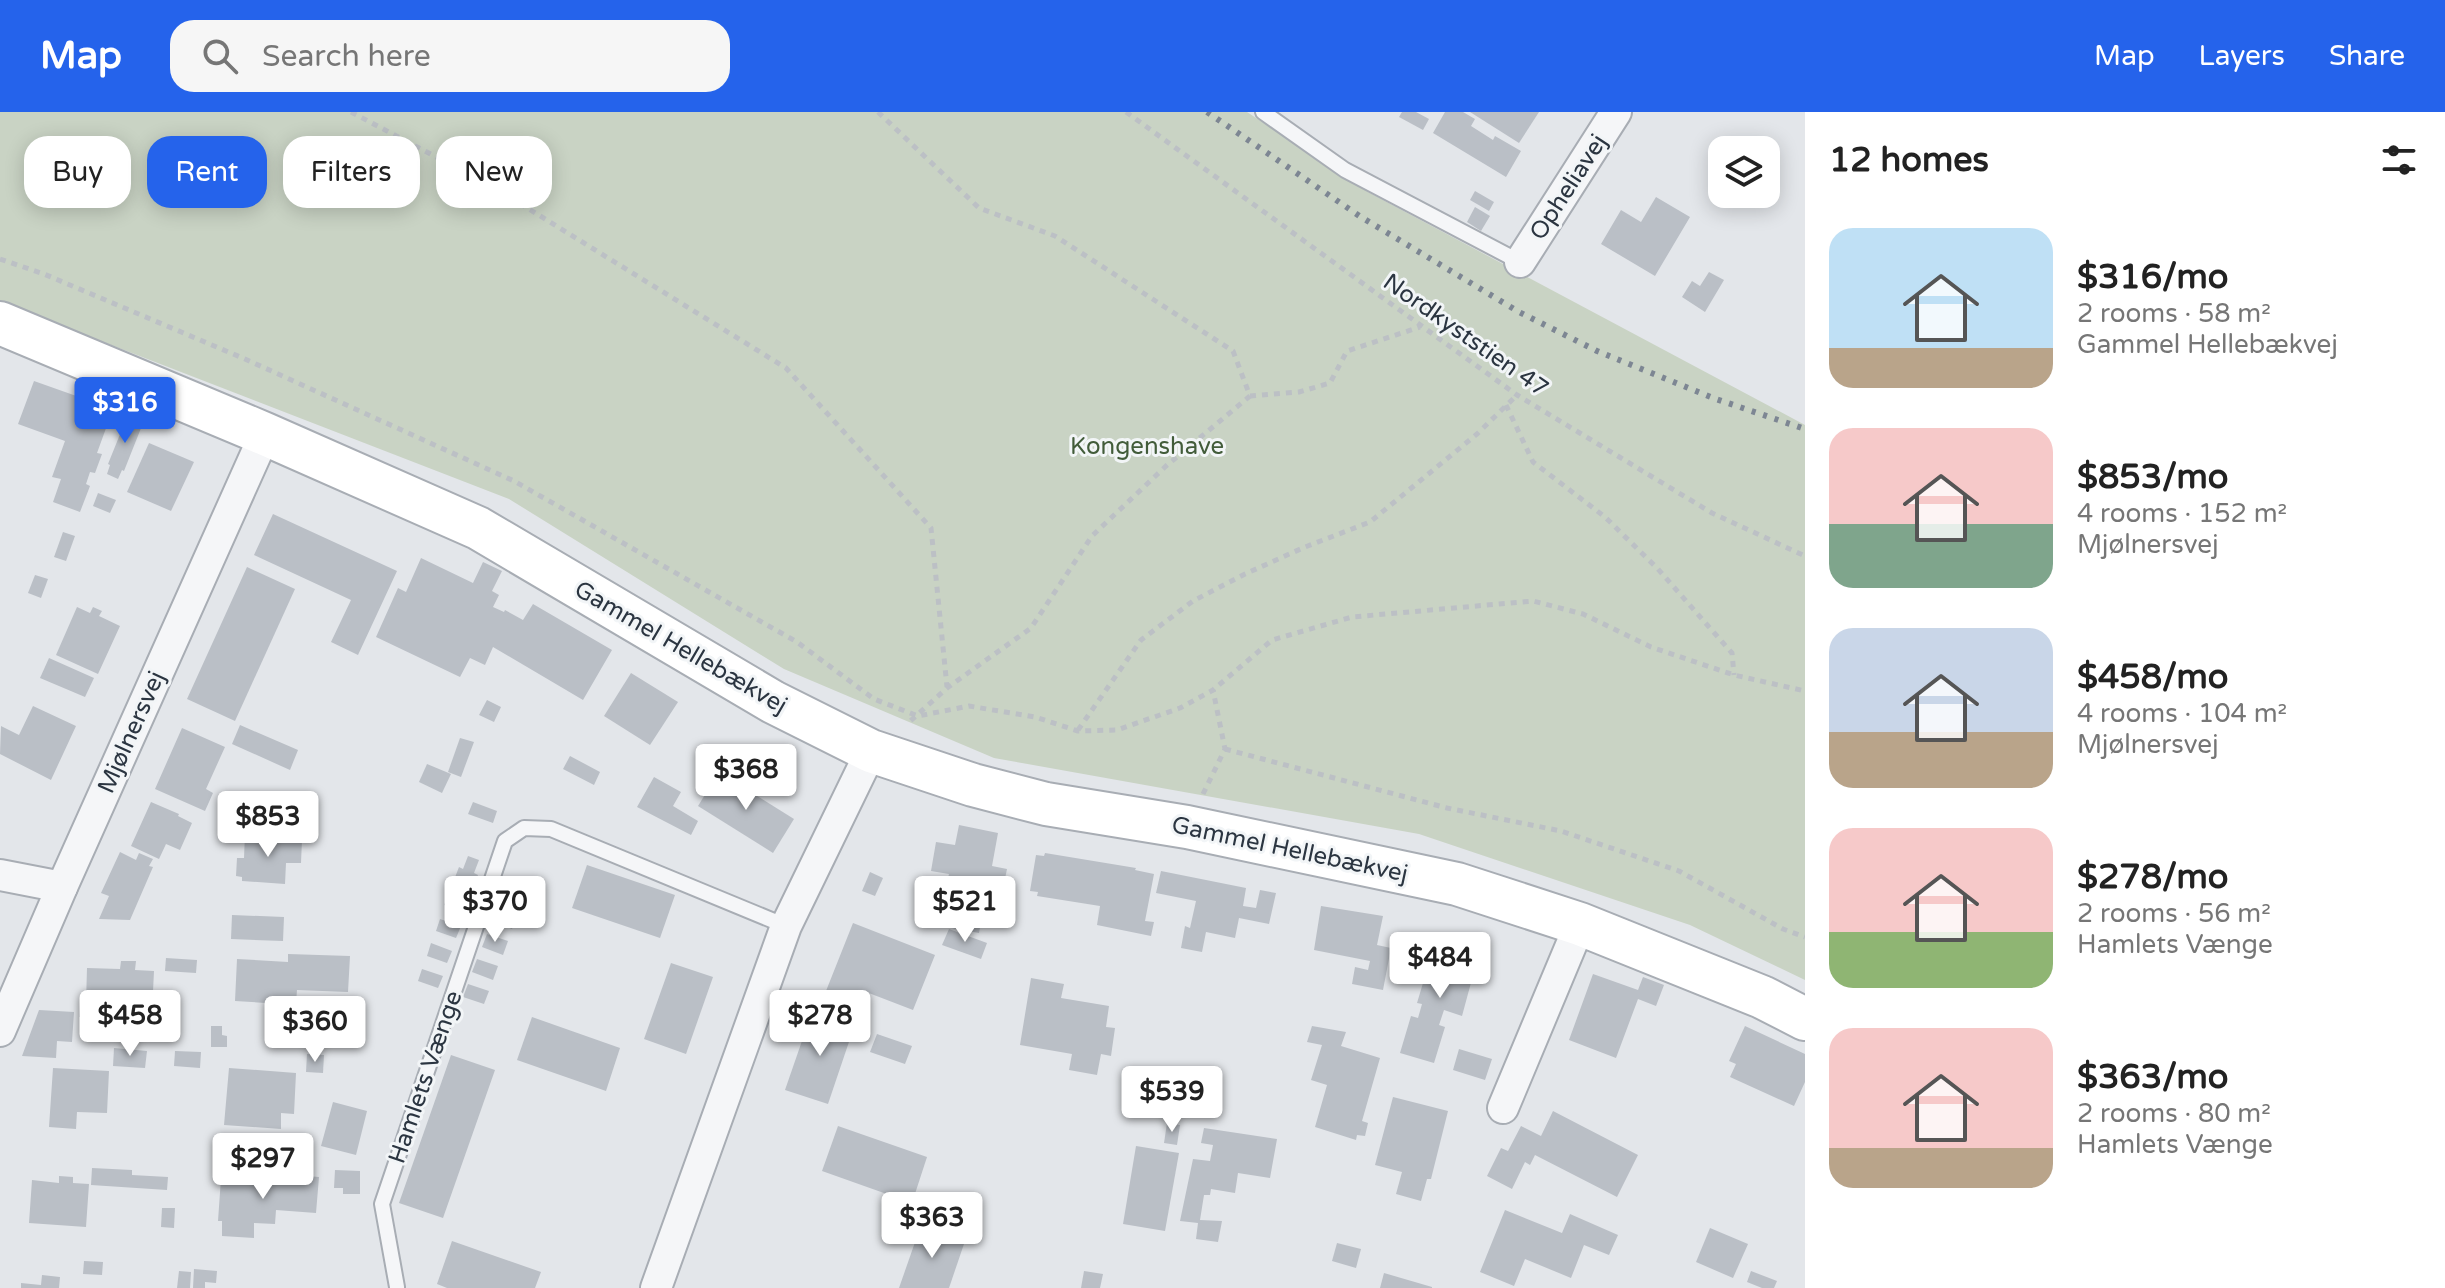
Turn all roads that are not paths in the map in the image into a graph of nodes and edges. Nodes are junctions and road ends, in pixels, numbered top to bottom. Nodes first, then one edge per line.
1 (1263, 112) edge
2 (1616, 112) edge
3 (1520, 262) joint
4 (0, 323) edge
5 (265, 434) junction
6 (871, 751) junction
7 (0, 875) edge
8 (62, 887) junction
9 (1580, 924) junction
10 (786, 926) junction
11 (1805, 1019) edge
12 (0, 1031) edge
13 (1503, 1108) dead end
14 (397, 1287) edge
15 (656, 1288) edge

1 - 3 lane
2 - 3 street, Opheliavej
4 - 5 main road, Gammel Hellebækvej
5 - 6 main road, Gammel Hellebækvej
5 - 8 street, Mjølnersvej
6 - 9 main road, Gammel Hellebækvej
6 - 10 street
7 - 8 street
8 - 12 street, Mjølnersvej
9 - 11 main road, Gammel Hellebækvej
9 - 13 street
10 - 14 lane, Hamlets Vænge
10 - 15 street

